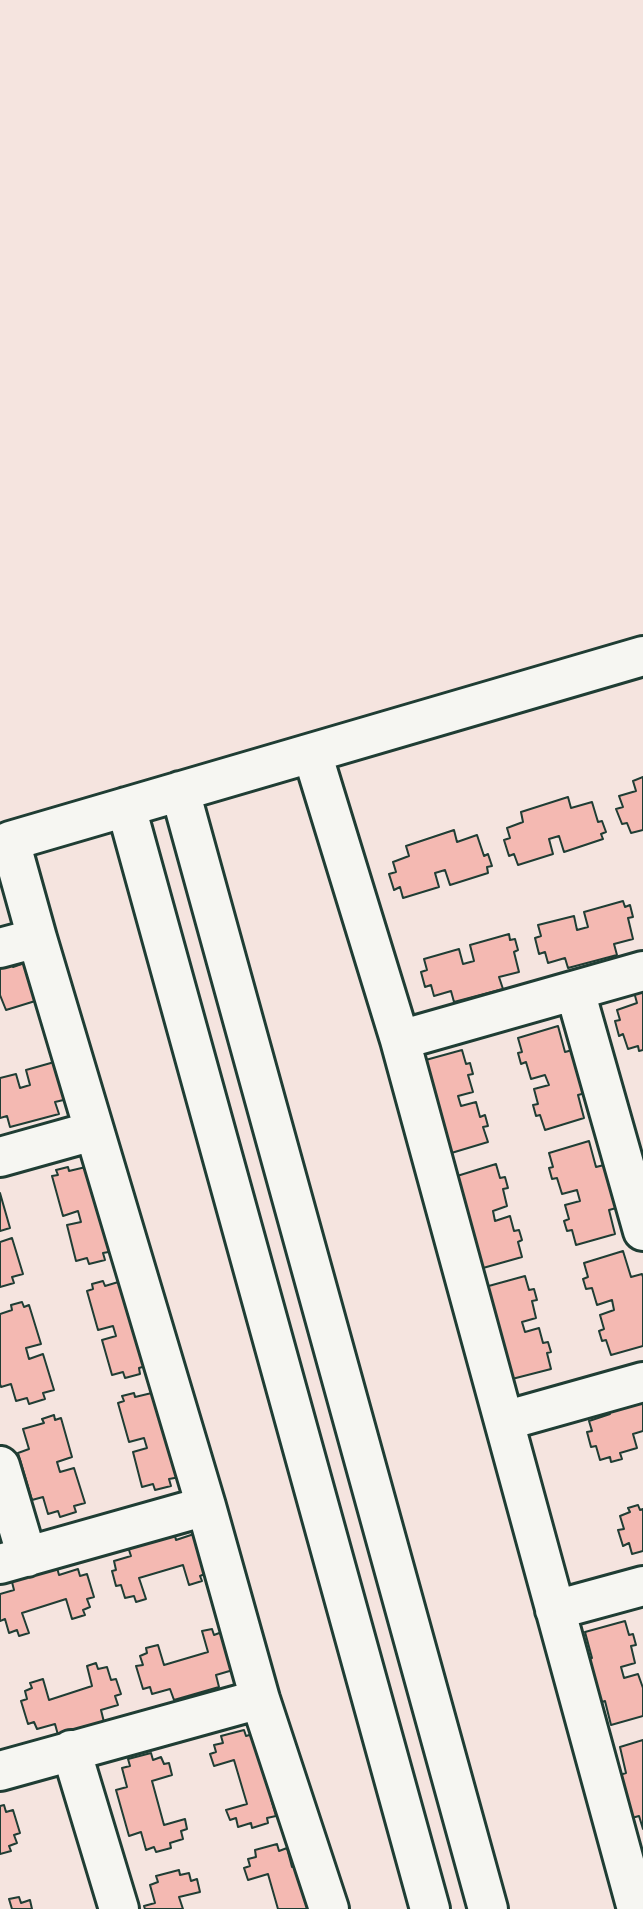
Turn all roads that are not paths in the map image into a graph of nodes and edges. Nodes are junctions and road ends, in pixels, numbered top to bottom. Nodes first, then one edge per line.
1 (643, 656) edge
2 (312, 752) junction
3 (180, 791) junction
4 (126, 807) junction
5 (37, 937) junction
6 (0, 948) edge
7 (643, 971) edge
8 (575, 991) junction
9 (400, 1040) junction
10 (93, 1131) junction
11 (0, 1157) edge
12 (637, 1183) edge
13 (643, 1231) edge
14 (643, 1382) edge
15 (504, 1421) junction
16 (0, 1466) edge
17 (205, 1506) junction
18 (13, 1560) edge
19 (643, 1586) edge
20 (555, 1610) junction
21 (261, 1699) junction
22 (71, 1750) junction
23 (0, 1771) edge
24 (119, 1909) edge
25 (329, 1909) edge
26 (430, 1909) edge
27 (488, 1909) edge
28 (637, 1909) edge

1 - 2 street
2 - 3 street
2 - 9 street
3 - 4 street
3 - 27 street
4 - 5 street
4 - 26 street
5 - 6 street
5 - 10 street
7 - 8 street
8 - 9 street
8 - 12 street
9 - 15 street
10 - 11 street
10 - 17 street
12 - 13 street
14 - 15 street
15 - 20 street
16 - 18 street
17 - 18 street
17 - 21 street
19 - 20 street
20 - 28 street
21 - 22 street
21 - 25 street
22 - 23 street
22 - 24 street

